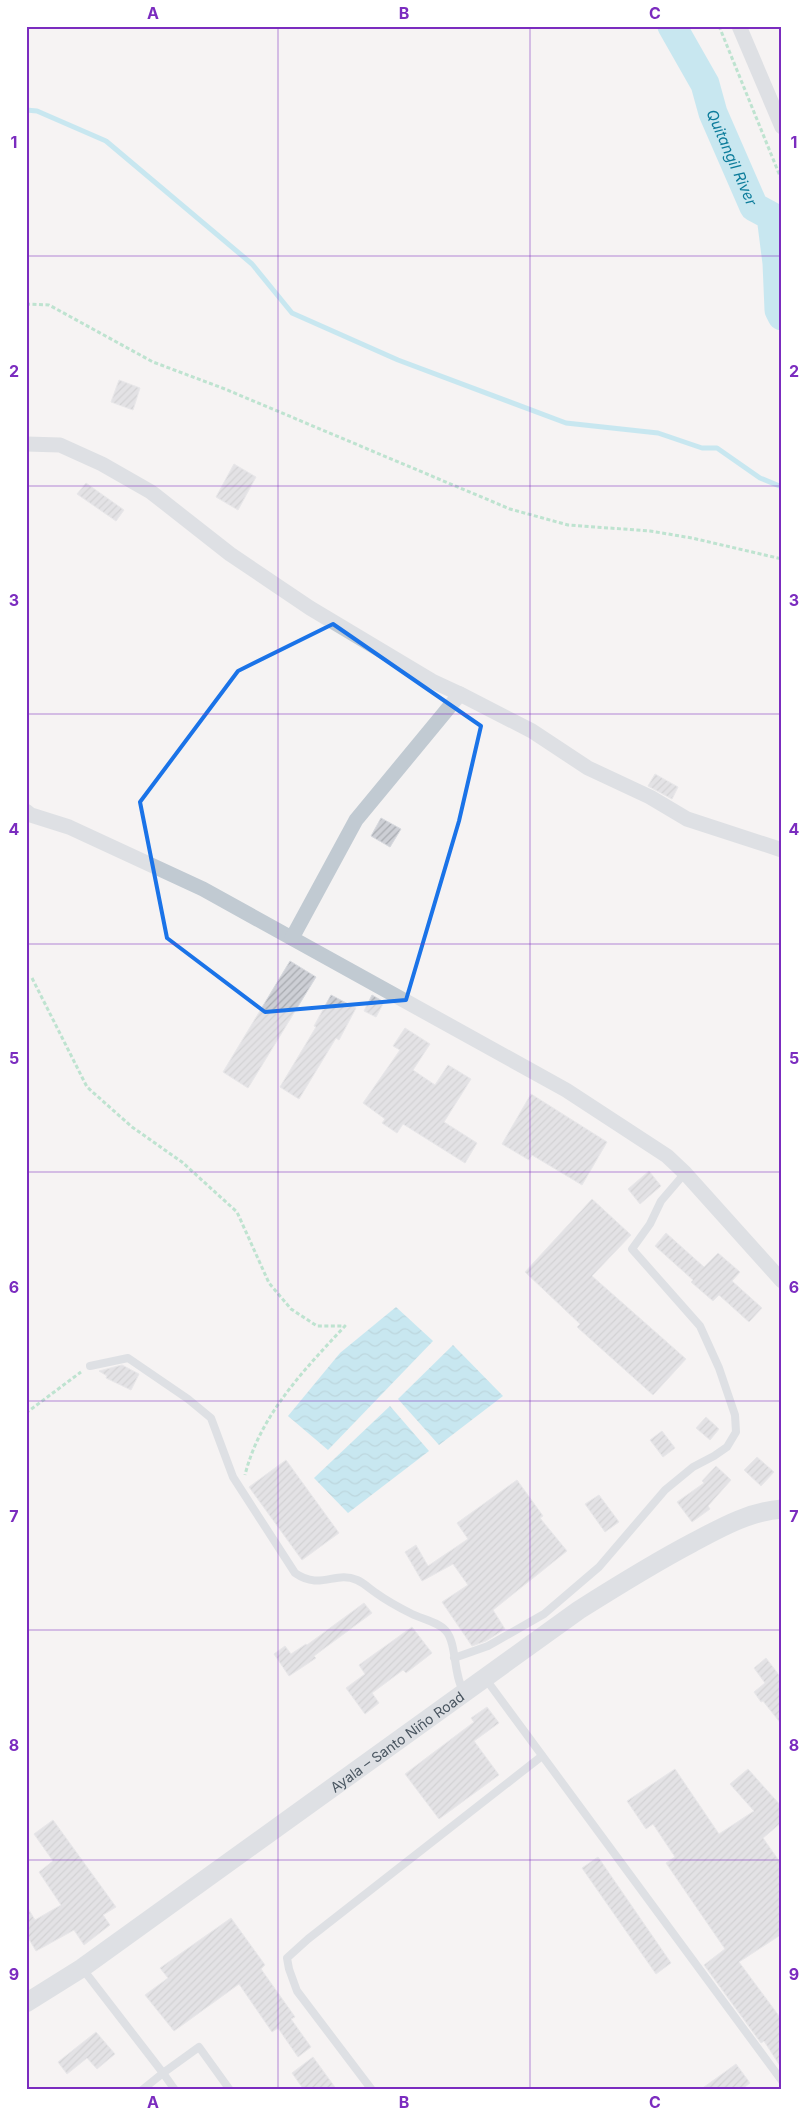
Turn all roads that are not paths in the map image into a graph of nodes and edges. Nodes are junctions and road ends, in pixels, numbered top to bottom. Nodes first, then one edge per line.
1 (739, 26) edge
2 (782, 127) edge
3 (26, 444) edge
4 (460, 694) junction
5 (26, 811) edge
6 (782, 850) edge
7 (292, 938) junction
8 (685, 1173) junction
9 (782, 1281) edge
10 (90, 1366) road end
11 (782, 1509) edge
12 (454, 1658) junction
13 (485, 1678) junction
14 (464, 1692) junction
15 (542, 1756) junction
16 (82, 1968) junction
17 (26, 2003) edge
18 (163, 2073) junction
19 (782, 2081) edge
20 (142, 2090) edge
21 (175, 2090) edge
22 (230, 2090) edge
23 (372, 2090) edge

1 - 2 street
3 - 4 street
4 - 6 street
4 - 7 street
5 - 7 street
7 - 8 street
8 - 9 street
8 - 12 lane
10 - 12 lane
11 - 13 street, Ayala – Santo Niño Road
12 - 14 lane
13 - 14 street, Ayala – Santo Niño Road
13 - 15 lane
14 - 16 street, Ayala – Santo Niño Road
15 - 19 lane
15 - 23 lane
16 - 17 street, Ayala – Santo Niño Road
16 - 18 lane
18 - 20 lane
18 - 21 lane
18 - 22 lane

